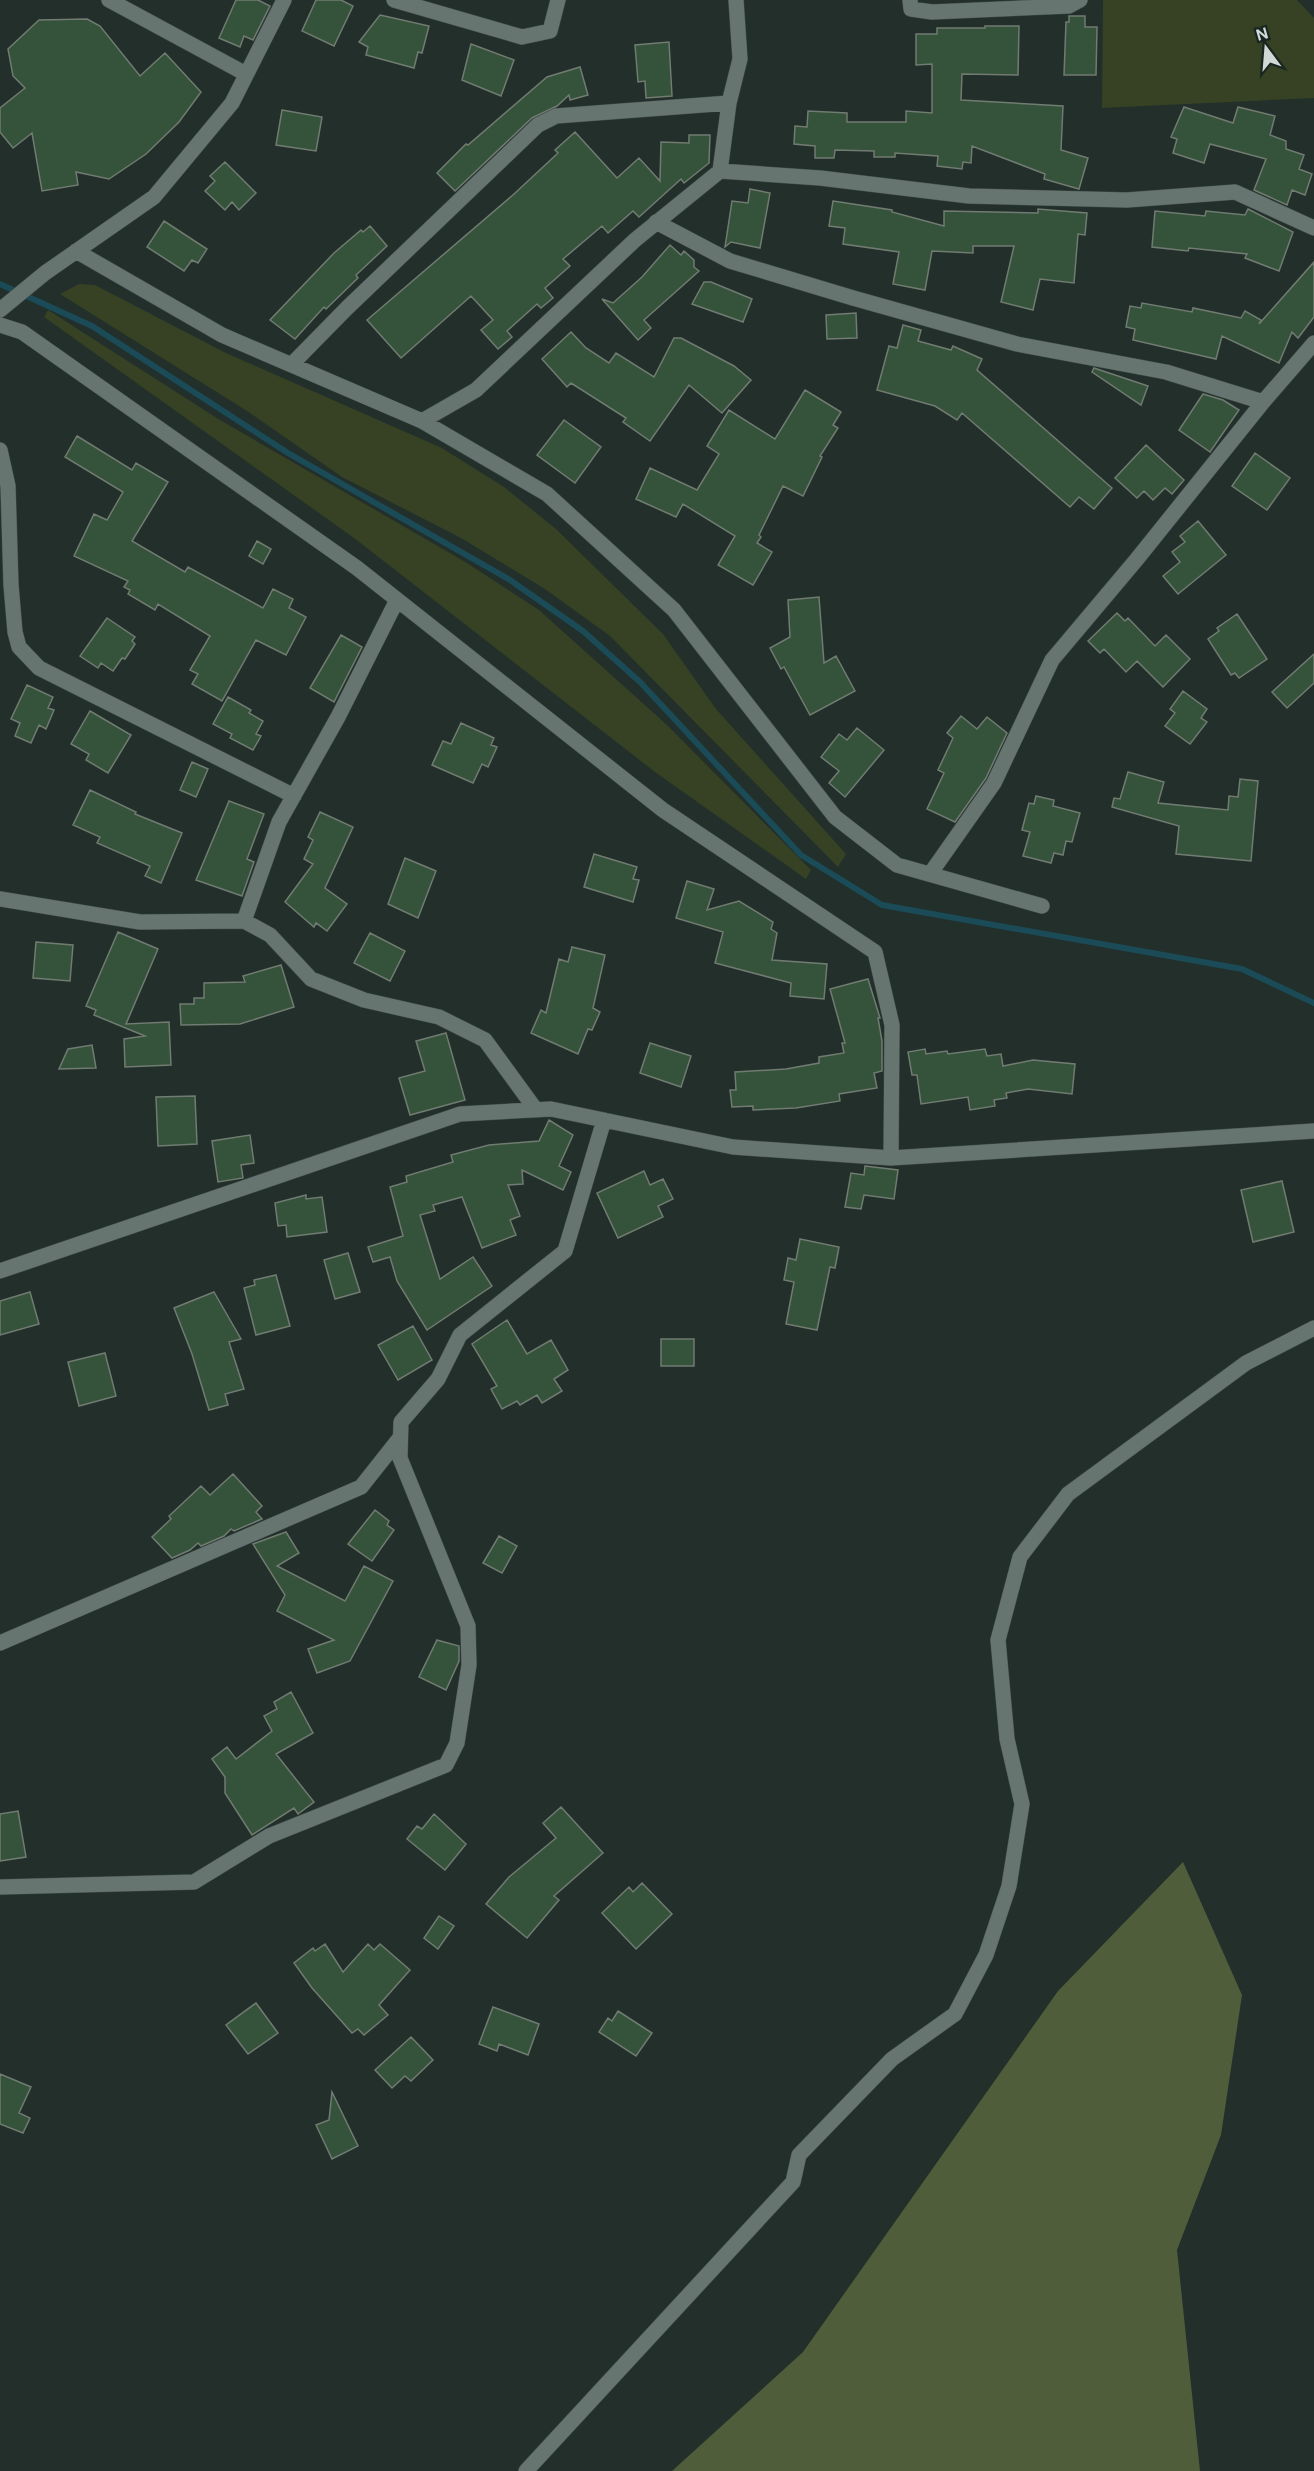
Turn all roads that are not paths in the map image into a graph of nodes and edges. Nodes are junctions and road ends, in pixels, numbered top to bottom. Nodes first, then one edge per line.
1 (110, 0) edge
2 (284, 0) edge
3 (394, 0) edge
4 (558, 0) edge
5 (736, 0) edge
6 (910, 0) edge
7 (1080, 0) edge
8 (246, 74) junction
9 (729, 103) junction
10 (720, 171) junction
11 (656, 222) junction
12 (1314, 228) edge
13 (76, 251) junction
14 (5, 307) edge
15 (0, 325) edge
16 (1314, 343) edge
17 (292, 364) junction
18 (1263, 402) junction
19 (422, 421) junction
20 (0, 450) edge
21 (398, 600) junction
22 (294, 796) junction
23 (930, 874) junction
24 (0, 899) edge
25 (1042, 906) dead end
26 (244, 921) junction
27 (536, 1110) junction
28 (604, 1120) junction
29 (1314, 1131) edge
30 (891, 1158) junction
31 (0, 1271) edge
32 (1314, 1328) edge
33 (399, 1439) junction
34 (0, 1642) edge
35 (0, 1887) edge
36 (526, 2471) edge

1 - 8 street
2 - 8 street
3 - 4 street
5 - 9 street
6 - 7 street
8 - 13 street
9 - 10 street
9 - 17 street
10 - 11 street
10 - 12 street
11 - 18 street
11 - 19 street
13 - 14 street
13 - 17 street
15 - 21 street
16 - 18 street
17 - 19 street
18 - 23 street
19 - 23 street
20 - 22 street
21 - 22 street
21 - 30 street
22 - 26 street
23 - 25 street
24 - 26 street
26 - 27 street
27 - 28 street
27 - 31 street
28 - 30 street
28 - 33 street
29 - 30 street
32 - 36 street
33 - 34 street
33 - 35 street

